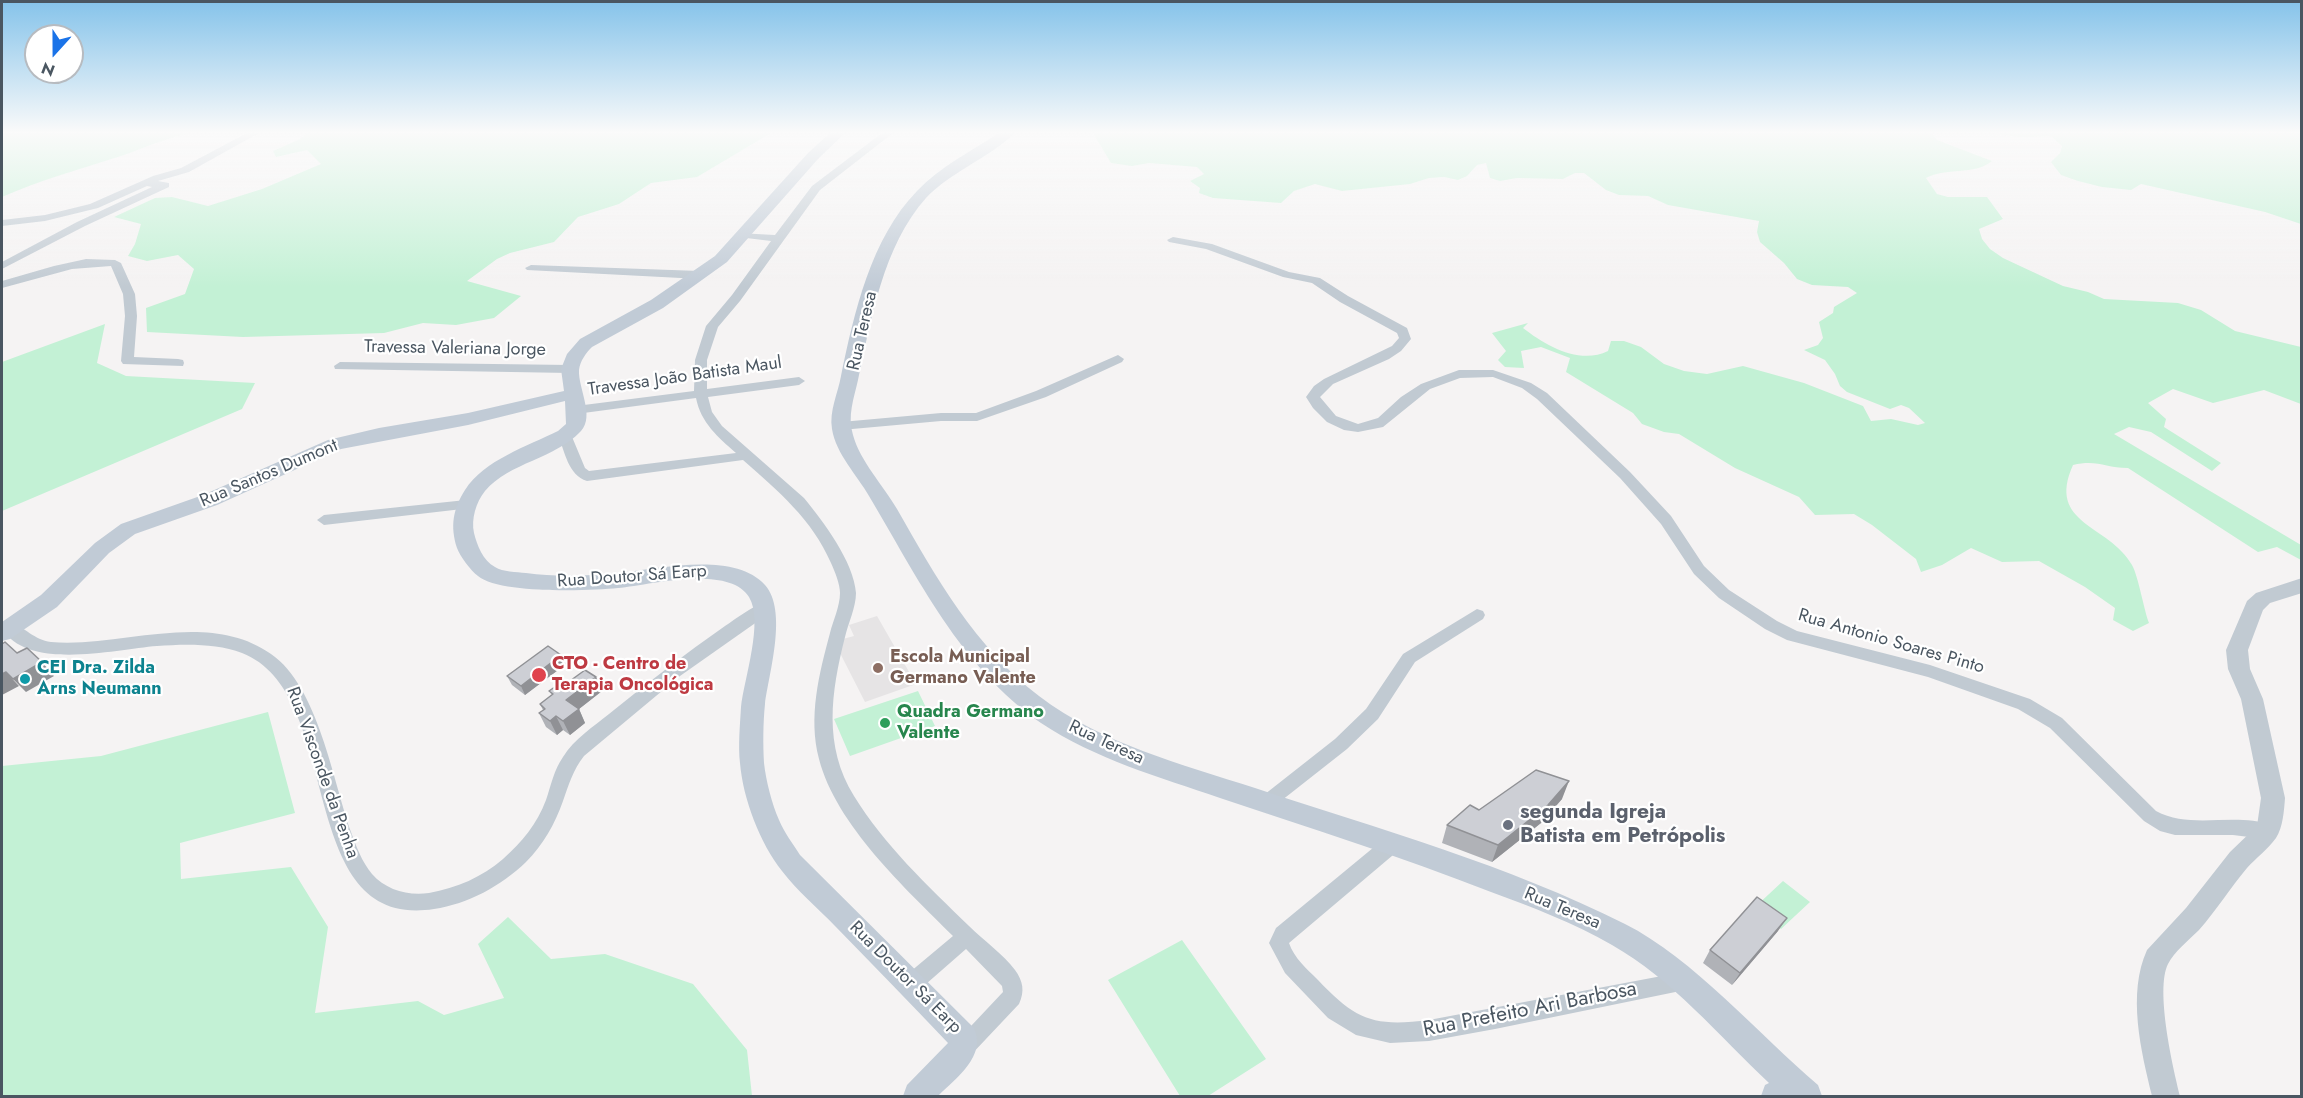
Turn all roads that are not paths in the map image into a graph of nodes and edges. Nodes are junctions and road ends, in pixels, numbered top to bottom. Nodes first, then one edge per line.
1 (143, 184) edge
2 (788, 184) edge
3 (821, 184) edge
4 (934, 184) edge
5 (138, 186) junction
6 (2, 223) edge
7 (742, 235) junction
8 (780, 239) junction
9 (1173, 240) dead end
10 (2, 266) edge
11 (531, 268) dead end
12 (700, 275) junction
13 (2, 285) edge
14 (1118, 359) dead end
15 (178, 363) dead end
16 (340, 366) dead end
17 (570, 369) junction
18 (799, 381) dead end
19 (701, 394) junction
20 (581, 404) junction
21 (841, 426) junction
22 (570, 450) junction
23 (738, 457) dead end
24 (466, 505) junction
25 (324, 520) dead end
26 (2301, 585) edge
27 (765, 608) junction
28 (1477, 615) dead end
29 (6, 630) edge
30 (1266, 802) junction
31 (2265, 831) junction
32 (1392, 844) junction
33 (964, 938) junction
34 (1683, 982) junction
35 (912, 984) junction
36 (970, 1041) junction
37 (1792, 1092) edge
38 (918, 1096) edge
39 (2166, 1096) edge

1 - 5 street
2 - 7 main road
3 - 8 street
4 - 21 main road, Rua Teresa
5 - 6 street
5 - 10 street
7 - 8 street
7 - 12 main road
8 - 19 street
9 - 31 street, Rua Antonio Soares Pinto
11 - 12 street
12 - 17 main road
13 - 15 street
14 - 21 street
16 - 17 street, Travessa Valeriana Jorge
17 - 20 main road
18 - 19 street, Travessa João Batista Maul
19 - 20 street, Travessa João Batista Maul
19 - 33 street
20 - 22 main road
20 - 29 main road, Rua Santos Dumont
21 - 30 main road, Rua Teresa
22 - 23 street
22 - 24 main road
24 - 25 street
24 - 27 main road, Rua Doutor Sá Earp
26 - 31 street
27 - 29 street, Rua Visconde da Penha
27 - 35 main road, Rua Doutor Sá Earp
28 - 30 street
30 - 32 main road, Rua Teresa
31 - 39 street
32 - 34 main road, Rua Teresa
32 - 34 street, Rua Prefeito Ari Barbosa
33 - 35 street
33 - 36 street
34 - 37 main road, Rua Teresa
35 - 36 main road, Rua Doutor Sá Earp
36 - 38 main road

